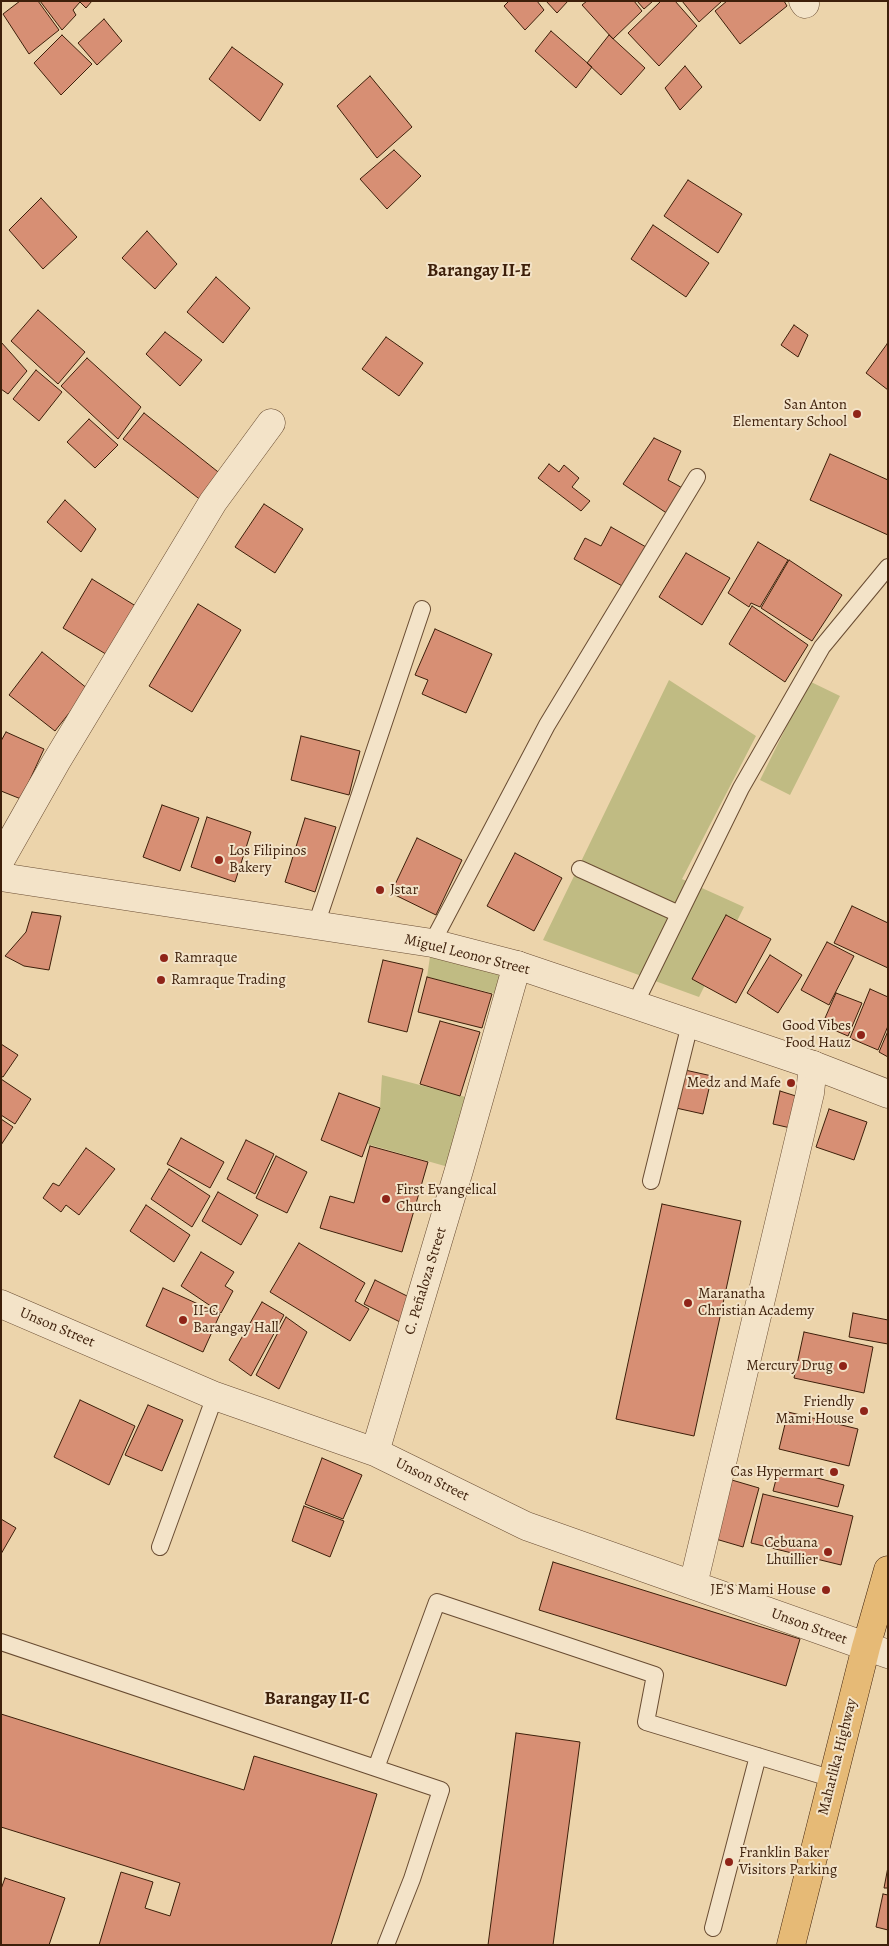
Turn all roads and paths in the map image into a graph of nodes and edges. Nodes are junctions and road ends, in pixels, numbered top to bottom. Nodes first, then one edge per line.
1 (271, 423) dead end
2 (697, 477) dead end
3 (888, 567) edge
4 (422, 609) dead end
5 (1, 859) edge
6 (580, 869) dead end
7 (1, 877) edge
8 (679, 914) junction
9 (316, 926) junction
10 (432, 943) junction
11 (517, 965) junction
12 (634, 1006) junction
13 (690, 1024) junction
14 (813, 1065) junction
15 (888, 1094) edge
16 (651, 1180) dead end
17 (1, 1304) edge
18 (215, 1396) junction
19 (374, 1452) junction
20 (160, 1547) dead end
21 (888, 1570) edge
22 (693, 1585) junction
23 (1, 1642) edge
24 (877, 1651) edge
25 (758, 1756) junction
26 (376, 1768) junction
27 (834, 1778) junction
28 (713, 1928) dead end
29 (386, 1945) edge
30 (790, 1945) edge

1 - 5 street
2 - 10 lane
3 - 8 lane
4 - 9 lane
6 - 8 lane
7 - 9 street, Miguel Leonor Street
8 - 12 lane
9 - 10 street, Miguel Leonor Street
10 - 11 street, Miguel Leonor Street
11 - 12 street, Miguel Leonor Street
11 - 19 street, C. Peñaloza Street
12 - 13 street, Miguel Leonor Street
13 - 14 street, Miguel Leonor Street
13 - 16 lane
14 - 15 street, Miguel Leonor Street
14 - 22 street
17 - 18 street, Unson Street
18 - 19 street, Unson Street
18 - 20 lane
19 - 22 street, Unson Street
21 - 24 main road, Maharlika Highway
22 - 24 street, Unson Street
23 - 26 lane
24 - 27 main road, Maharlika Highway
25 - 26 lane
25 - 27 lane
25 - 28 lane
26 - 29 lane
27 - 30 main road, Maharlika Highway

